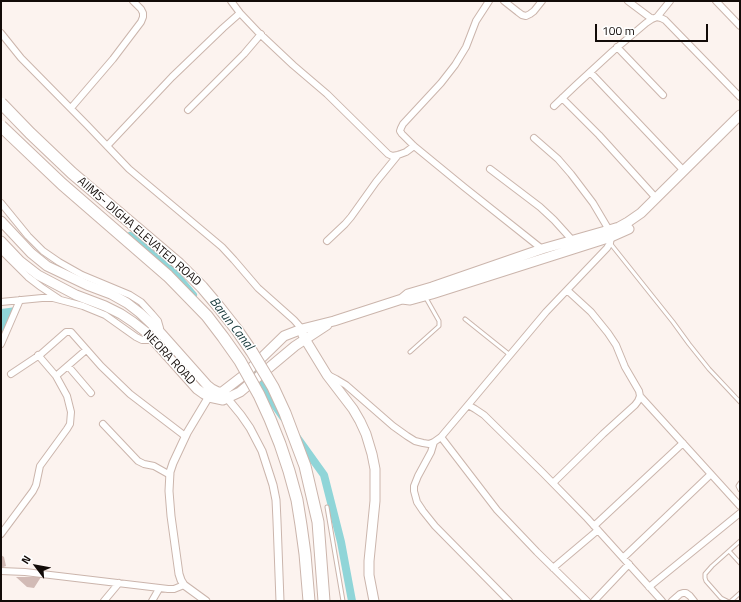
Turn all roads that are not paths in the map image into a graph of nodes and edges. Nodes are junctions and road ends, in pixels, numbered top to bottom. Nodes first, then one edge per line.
1 (133, 1) edge
2 (231, 1) edge
3 (489, 1) edge
4 (504, 1) edge
5 (542, 1) edge
6 (628, 1) edge
7 (670, 1) edge
8 (716, 1) edge
9 (240, 13) junction
10 (654, 18) junction
11 (740, 26) edge
12 (1, 33) edge
13 (261, 34) junction
14 (617, 47) junction
15 (590, 72) junction
16 (663, 95) dead end
17 (740, 97) edge
18 (562, 98) junction
19 (1, 103) edge
20 (554, 106) dead end
21 (70, 108) junction
22 (188, 110) dead end
23 (740, 115) edge
24 (740, 124) edge
25 (1, 126) edge
26 (534, 138) dead end
27 (107, 146) junction
28 (414, 146) junction
29 (398, 155) junction
30 (490, 169) dead end
31 (684, 171) junction
32 (656, 198) junction
33 (1, 203) edge
34 (1, 221) edge
35 (610, 237) junction
36 (1, 241) edge
37 (327, 241) dead end
38 (573, 241) junction
39 (1, 250) edge
40 (542, 250) junction
41 (567, 290) junction
42 (425, 296) junction
43 (402, 299) junction
44 (20, 300) junction
45 (62, 300) junction
46 (1, 302) edge
47 (465, 319) dead end
48 (334, 321) junction
49 (156, 329) junction
50 (302, 329) junction
51 (149, 336) junction
52 (305, 339) junction
53 (1, 344) edge
54 (86, 350) junction
55 (410, 352) dead end
56 (38, 355) junction
57 (510, 355) junction
58 (68, 366) junction
59 (11, 374) dead end
60 (327, 375) junction
61 (56, 376) junction
62 (91, 393) dead end
63 (211, 393) junction
64 (640, 396) junction
65 (227, 398) junction
66 (740, 402) edge
67 (468, 405) junction
68 (103, 424) dead end
69 (185, 436) junction
70 (441, 437) junction
71 (434, 442) junction
72 (683, 443) junction
73 (711, 474) junction
74 (170, 475) junction
75 (552, 483) junction
76 (740, 483) edge
77 (740, 490) edge
78 (740, 506) edge
79 (328, 507) dead end
80 (740, 514) edge
81 (596, 528) junction
82 (1, 534) edge
83 (740, 541) edge
84 (729, 551) junction
85 (623, 558) junction
86 (740, 563) edge
87 (629, 564) junction
88 (553, 568) junction
89 (1, 571) edge
90 (119, 583) junction
91 (184, 585) junction
92 (649, 587) junction
93 (159, 589) junction
94 (740, 593) edge
95 (104, 601) edge
96 (152, 601) edge
97 (205, 601) edge
98 (280, 601) edge
99 (309, 601) edge
100 (324, 601) edge
101 (343, 601) edge
102 (374, 601) edge
103 (509, 601) edge
104 (587, 601) edge
105 (594, 601) edge
106 (662, 601) edge
107 (672, 601) edge
108 (694, 601) edge
109 (727, 601) edge
110 (731, 601) edge

1 - 21 street
2 - 9 street
3 - 28 street
4 - 5 street
6 - 10 street
7 - 10 street
8 - 11 street
9 - 13 street
9 - 27 street
10 - 14 street
10 - 17 street
12 - 21 street
13 - 22 street
13 - 29 street
14 - 15 street
14 - 16 street
15 - 18 street
15 - 31 street
18 - 20 street
18 - 32 street
19 - 100 highway, AIIMS- DIGHA ELEVATED ROAD, bridge
21 - 27 street
23 - 31 main road
24 - 35 main road
25 - 99 highway, AIIMS- DIGHA ELEVATED ROAD, bridge
26 - 35 street
27 - 50 street
28 - 29 street
28 - 40 street
29 - 37 street
30 - 38 street
31 - 32 main road
32 - 35 main road
33 - 49 street
34 - 49 main road, NEORA ROAD
35 - 38 main road
35 - 41 street
35 - 42 main road
35 - 66 lane
36 - 51 main road, NEORA ROAD
38 - 40 main road
39 - 45 street
40 - 43 main road
41 - 57 street
41 - 64 street
42 - 43 main road
42 - 55 lane
43 - 48 main road
44 - 45 street
44 - 46 street
44 - 53 street
45 - 51 street
47 - 57 lane
48 - 50 main road
48 - 52 main road
49 - 51 street
49 - 63 main road, NEORA ROAD
50 - 52 main road
50 - 63 main road, bridge
51 - 63 main road, NEORA ROAD
52 - 60 main road
52 - 65 main road, bridge
54 - 56 street
54 - 58 street
54 - 69 street
56 - 59 street
56 - 61 street
57 - 67 street
58 - 61 street
58 - 62 street
60 - 71 street
60 - 102 main road
61 - 82 street
63 - 65 main road
63 - 69 street
64 - 72 street
64 - 75 street
65 - 98 street
67 - 70 street
67 - 75 street
68 - 74 street
69 - 74 street
70 - 71 street
70 - 88 street
71 - 103 street
72 - 73 street
72 - 81 street
73 - 78 street
73 - 85 street
74 - 91 street
75 - 81 street
76 - 77 lane
79 - 101 lane
80 - 92 street
81 - 85 street
81 - 88 street
83 - 84 lane
84 - 86 lane
84 - 109 lane
85 - 87 street
87 - 92 street
87 - 105 street
88 - 104 street
89 - 90 street
90 - 93 street
90 - 95 street
91 - 93 street
91 - 97 street
92 - 106 street
93 - 96 street
94 - 110 lane
107 - 108 street

